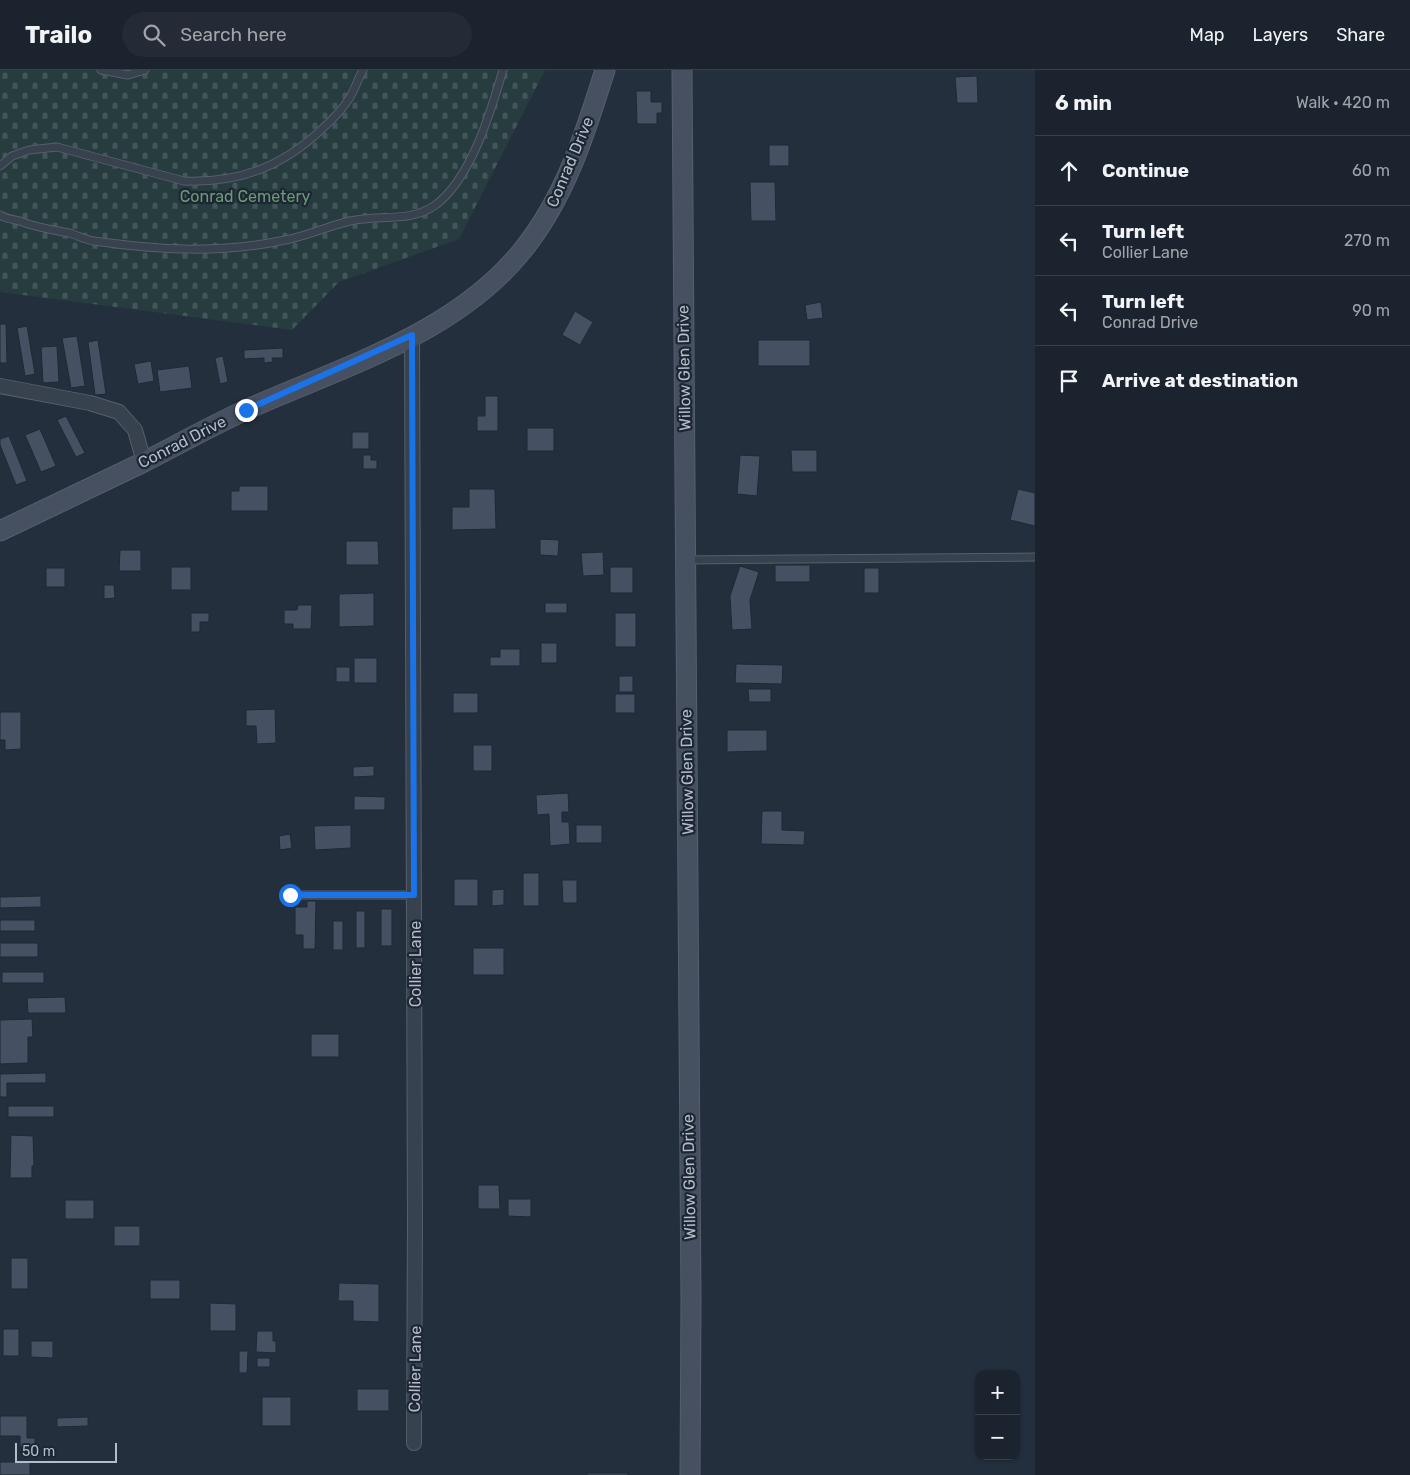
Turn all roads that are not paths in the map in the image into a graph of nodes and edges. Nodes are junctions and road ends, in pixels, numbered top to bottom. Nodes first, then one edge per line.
1 (101, 70) edge
2 (145, 70) edge
3 (363, 70) edge
4 (503, 70) edge
5 (604, 70) edge
6 (682, 70) edge
7 (0, 166) edge
8 (0, 215) edge
9 (412, 335) junction
10 (0, 386) edge
11 (144, 462) junction
12 (0, 531) edge
13 (1035, 557) edge
14 (686, 560) junction
15 (290, 895) dead end
16 (414, 895) junction
17 (414, 1443) dead end
18 (690, 1475) edge

1 - 2 lane
3 - 7 lane
4 - 8 lane
5 - 9 main road, Conrad Drive
6 - 14 main road, Willow Glen Drive
9 - 11 main road, Conrad Drive
9 - 16 street, Collier Lane
10 - 11 street
11 - 12 main road, Conrad Drive
13 - 14 lane
14 - 18 main road, Willow Glen Drive
15 - 16 lane
16 - 17 street, Collier Lane

